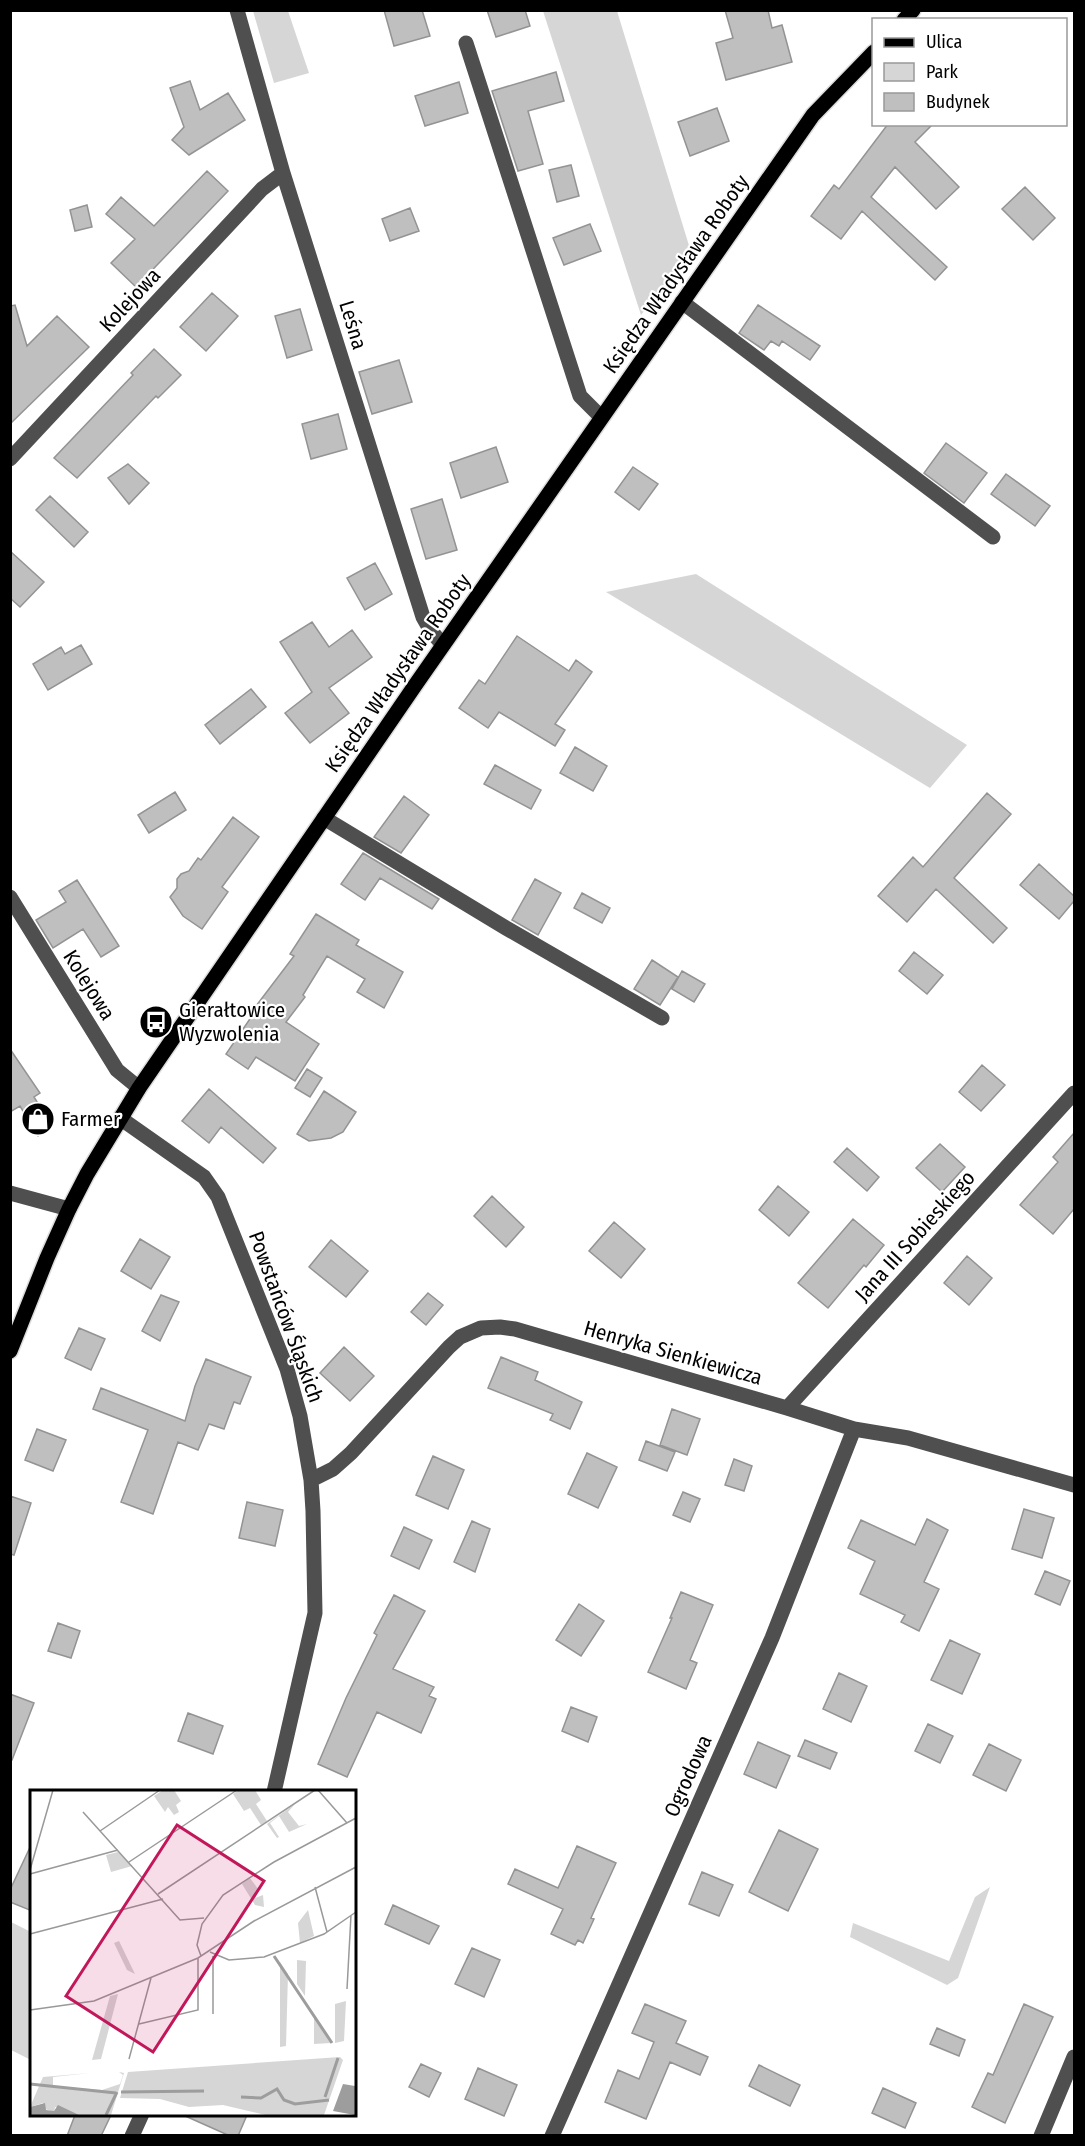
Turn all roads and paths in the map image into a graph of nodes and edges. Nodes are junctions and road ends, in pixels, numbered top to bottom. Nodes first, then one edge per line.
1 (237, 10) edge
2 (466, 44) dead end
3 (872, 53) edge
4 (283, 173) junction
5 (682, 302) junction
6 (601, 417) junction
7 (10, 459) edge
8 (993, 537) dead end
9 (443, 645) junction
10 (324, 818) junction
11 (10, 897) edge
12 (662, 1018) dead end
13 (139, 1088) junction
14 (1074, 1093) edge
15 (120, 1118) junction
16 (11, 1192) edge
17 (69, 1209) junction
18 (10, 1351) edge
19 (787, 1408) junction
20 (854, 1429) junction
21 (311, 1480) junction
22 (1074, 1485) edge
23 (274, 1790) edge
24 (1074, 2057) edge
25 (142, 2116) edge
26 (132, 2136) edge
27 (552, 2136) edge
28 (1041, 2136) edge

1 - 4 street, Leśna
2 - 6 street
3 - 5 main road, Księdza Władysława Roboty
4 - 7 street, Kolejowa
4 - 9 street, Leśna
5 - 6 main road, Księdza Władysława Roboty
5 - 8 street
6 - 9 main road, Księdza Władysława Roboty
9 - 10 main road, Księdza Władysława Roboty
10 - 12 street
10 - 13 main road, Księdza Władysława Roboty
11 - 13 street, Kolejowa
13 - 15 main road, Księdza Władysława Roboty
14 - 19 street, Jana III Sobieskiego
15 - 17 main road, Księdza Władysława Roboty
15 - 21 street, Powstańców Śląskich
16 - 17 street
17 - 18 main road, Księdza Władysława Roboty
19 - 20 street, Henryka Sienkiewicza
19 - 21 street, Henryka Sienkiewicza
20 - 22 street, Henryka Sienkiewicza
20 - 27 street, Ogrodowa
21 - 23 street, Powstańców Śląskich
24 - 28 street
25 - 26 street

